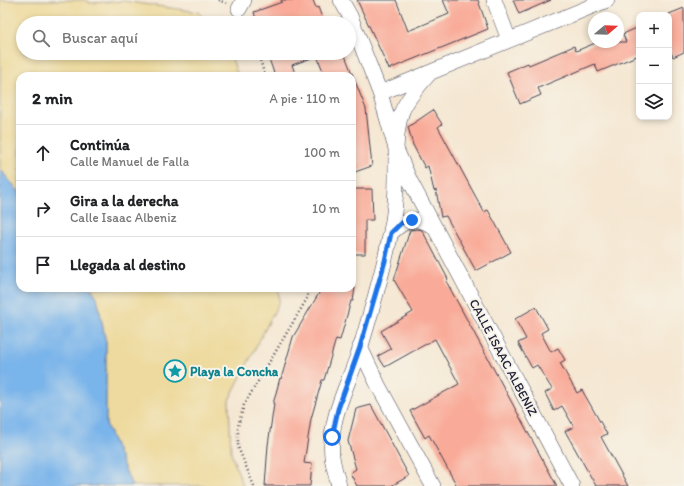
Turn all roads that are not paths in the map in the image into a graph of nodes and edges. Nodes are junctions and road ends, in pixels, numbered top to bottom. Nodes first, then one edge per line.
1 (341, 0) edge
2 (494, 0) edge
3 (607, 0) edge
4 (350, 16) edge
5 (356, 31) edge
6 (509, 40) junction
7 (429, 74) junction
8 (380, 93) junction
9 (396, 148) junction
10 (436, 229) junction
11 (391, 233) junction
12 (360, 347) junction
13 (339, 486) edge
14 (433, 486) edge
15 (572, 486) edge

1 - 4 street, CALLE ISAAC ALBENIZ
2 - 6 street
3 - 6 street
5 - 8 street, CALLE ISAAC ALBENIZ
6 - 7 street
7 - 8 street
7 - 9 street
8 - 9 street, CALLE ISAAC ALBENIZ
9 - 10 street, CALLE ISAAC ALBENIZ
9 - 11 street, CALLE ISAAC ALBENIZ
10 - 11 street
10 - 15 street, CALLE ISAAC ALBENIZ
11 - 12 street, CALLE ISAAC ALBENIZ
12 - 13 street, CALLE ISAAC ALBENIZ
12 - 14 street

